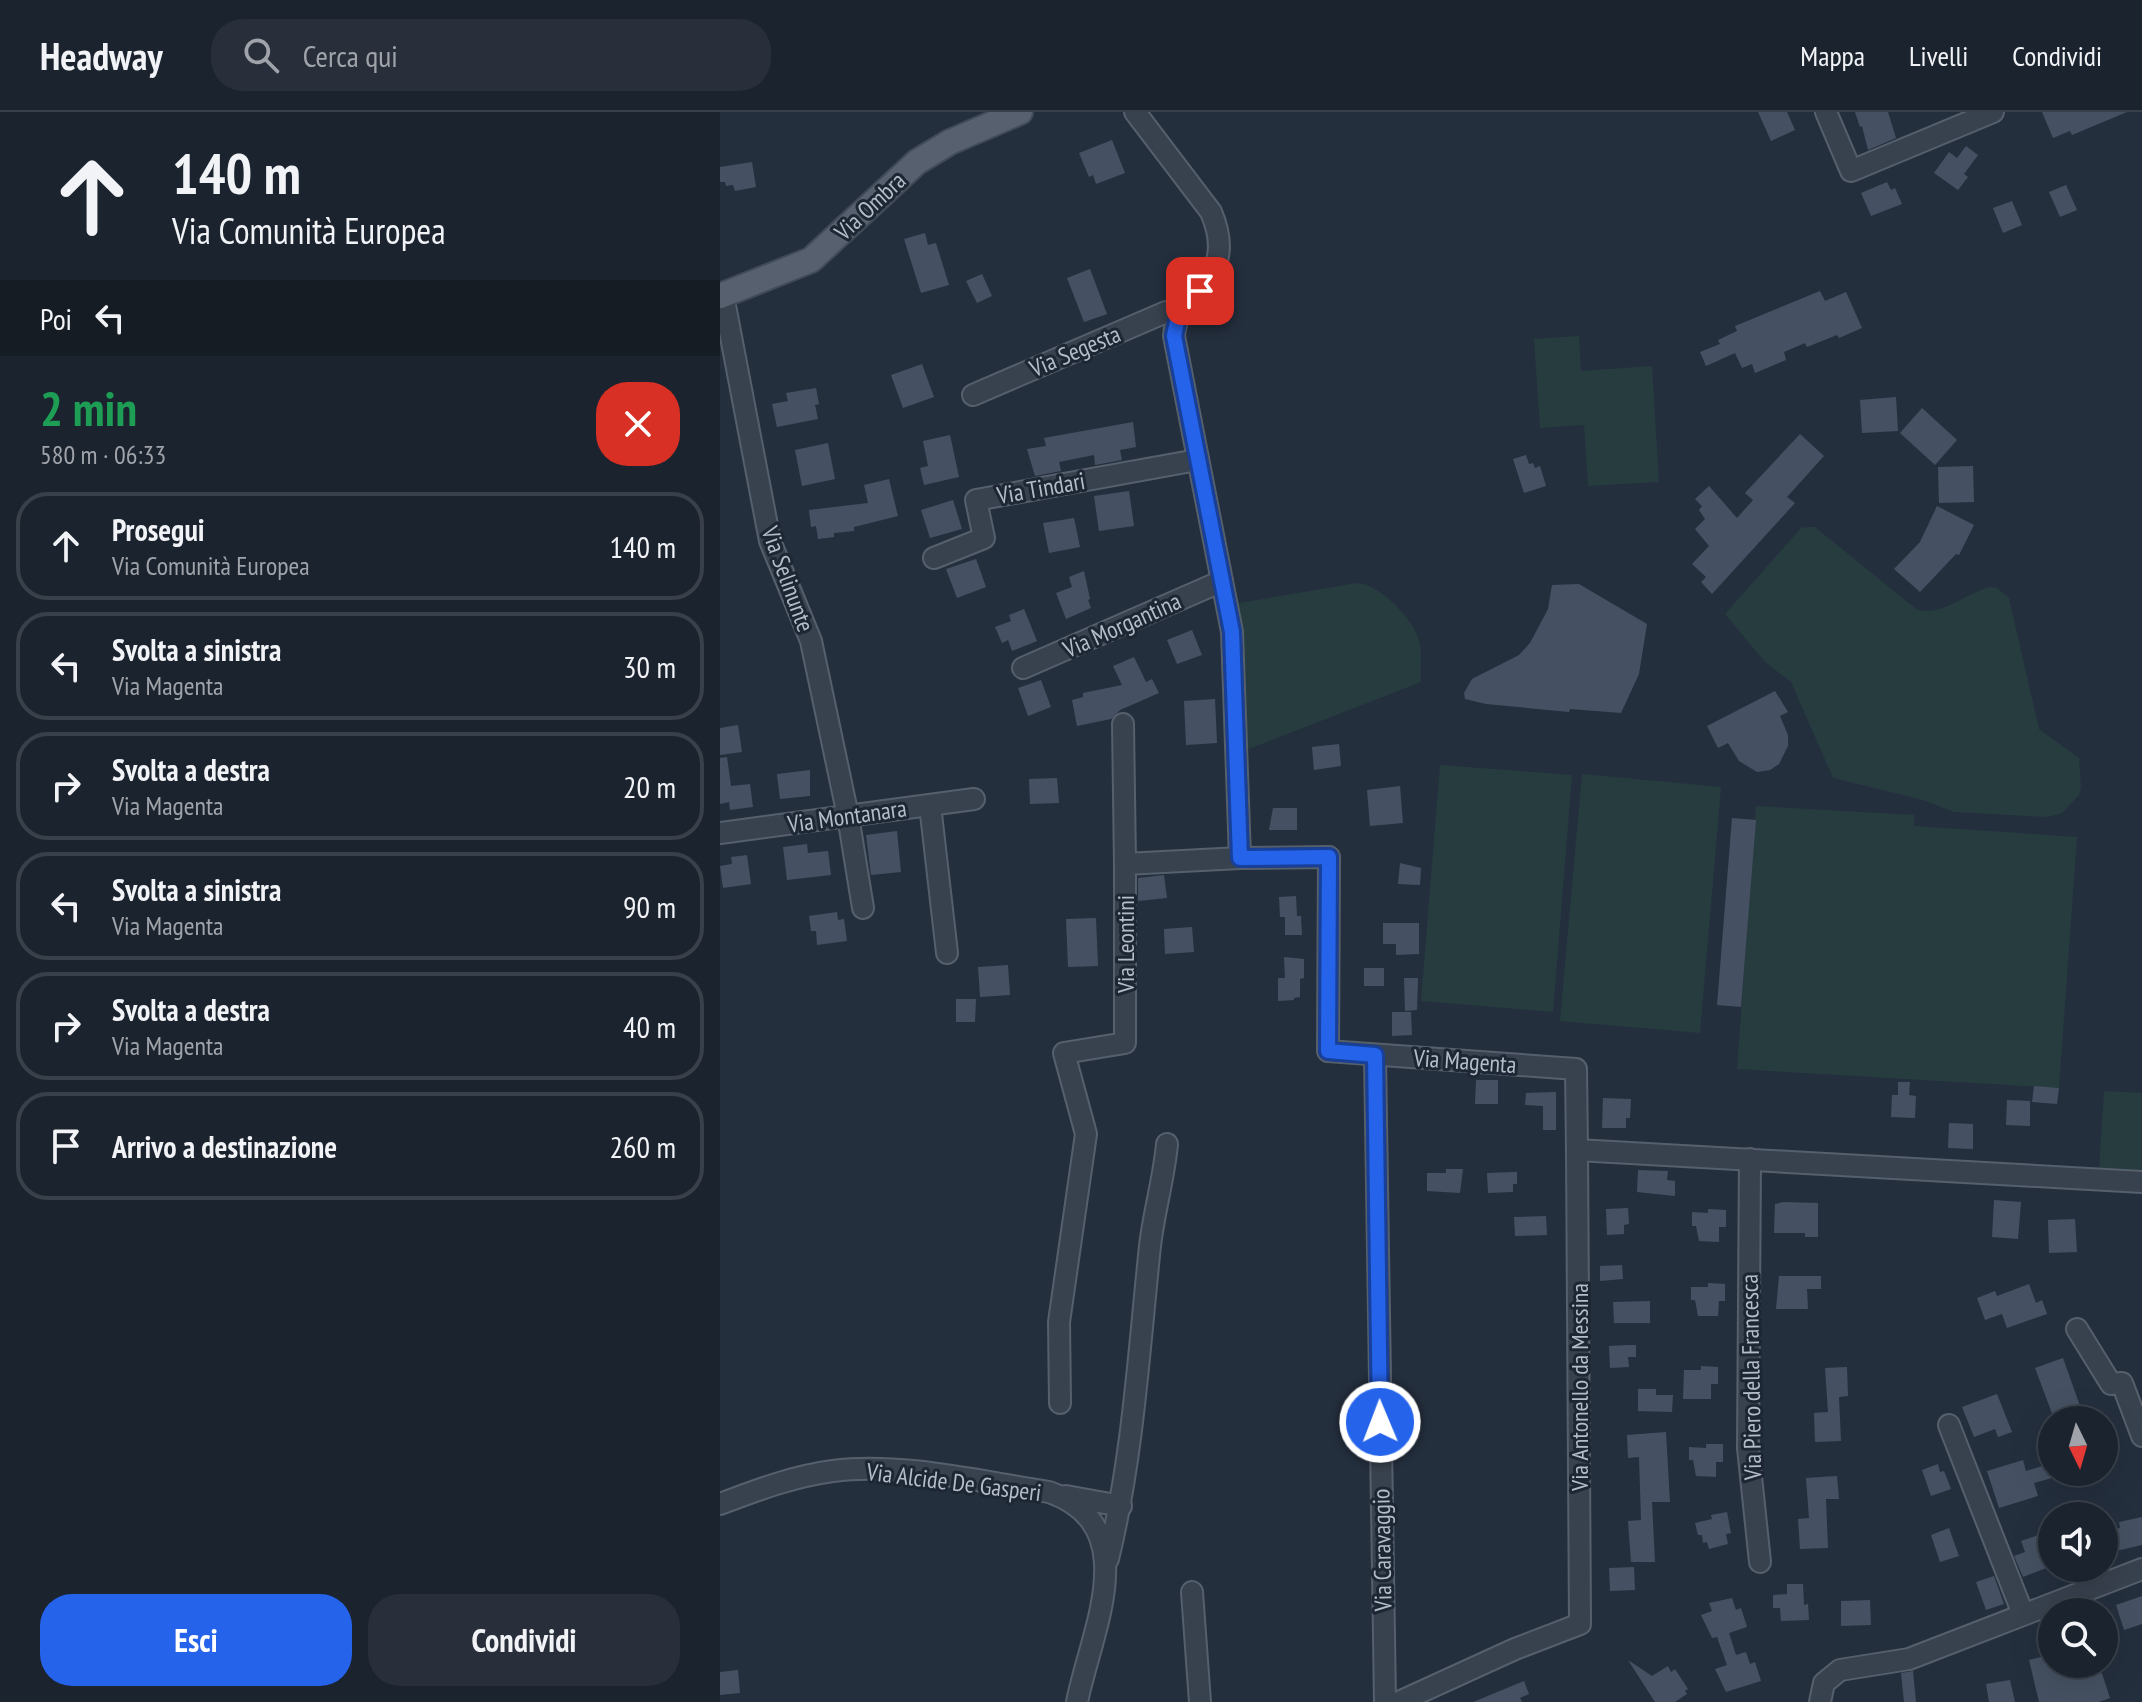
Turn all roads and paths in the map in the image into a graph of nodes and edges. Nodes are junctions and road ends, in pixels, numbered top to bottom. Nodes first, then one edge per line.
1 (1020, 112) edge
2 (1135, 112) edge
3 (1826, 112) edge
4 (1993, 112) edge
5 (1148, 122) edge
6 (721, 295) edge
7 (1178, 317) junction
8 (973, 395) dead end
9 (1197, 460) junction
10 (934, 558) dead end
11 (1222, 581) junction
12 (1023, 668) dead end
13 (1123, 724) dead end
14 (974, 799) dead end
15 (930, 805) junction
16 (848, 816) junction
17 (720, 833) edge
18 (1240, 858) junction
19 (1125, 864) junction
20 (863, 908) dead end
21 (947, 953) dead end
22 (1375, 1055) junction
23 (1167, 1144) dead end
24 (1577, 1150) junction
25 (1750, 1159) junction
26 (2142, 1182) edge
27 (2077, 1329) dead end
28 (1060, 1403) dead end
29 (1949, 1425) dead end
30 (2141, 1433) edge
31 (1049, 1492) junction
32 (720, 1504) edge
33 (1121, 1506) junction
34 (1760, 1562) dead end
35 (1107, 1566) junction
36 (2142, 1569) edge
37 (1192, 1592) dead end
38 (2023, 1614) junction
39 (1077, 1702) edge
40 (1200, 1702) edge
41 (1385, 1702) edge
42 (1399, 1702) edge
43 (1820, 1702) edge

1 - 6 main road, Via Ombra
2 - 5 street
3 - 4 street
5 - 7 street
6 - 16 street, Via Selinunte
7 - 8 street, Via Segesta
7 - 9 street
9 - 10 street, Via Tindari
9 - 11 street
11 - 12 street, Via Morgantina
11 - 18 street
13 - 19 street
14 - 15 street, Via Montanara
15 - 16 street, Via Montanara
15 - 21 street
16 - 17 street, Via Montanara
16 - 20 street, Via Selinunte
18 - 19 street, Via Leontini
18 - 22 street, Via Magenta
19 - 28 street, Via Leontini
22 - 24 street, Via Magenta
22 - 41 street, Via Caravaggio
23 - 33 street
24 - 25 street
24 - 42 street, Via Antonello da Messina
25 - 26 street
25 - 34 street, Via Piero della Francesca
27 - 30 street
29 - 38 street
31 - 32 street, Via Alcide De Gasperi
31 - 33 street
31 - 35 street, Via Alcide De Gasperi
33 - 35 street
35 - 39 street, Via Alcide De Gasperi
36 - 38 street
37 - 40 street
38 - 43 street

